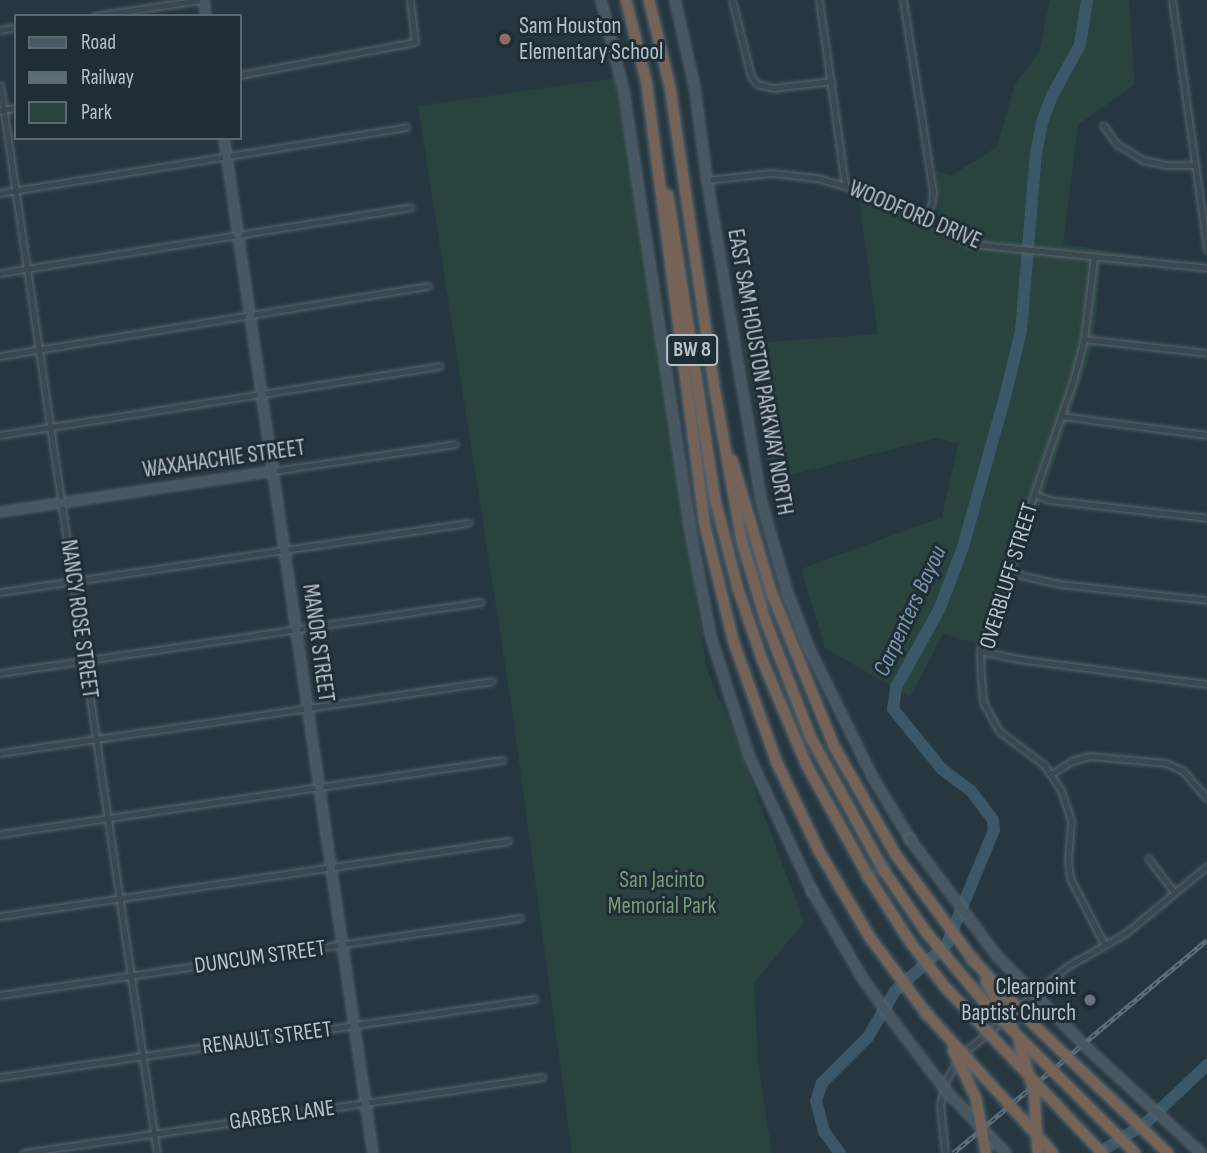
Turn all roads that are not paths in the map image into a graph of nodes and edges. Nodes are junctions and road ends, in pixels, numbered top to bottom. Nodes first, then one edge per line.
1 (202, 0) edge
2 (410, 0) edge
3 (601, 0) edge
4 (626, 0) edge
5 (649, 0) edge
6 (675, 0) edge
7 (732, 0) edge
8 (819, 0) edge
9 (903, 0) edge
10 (1172, 0) edge
11 (108, 14) edge
12 (242, 75) edge
13 (646, 79) junction
14 (832, 81) junction
15 (0, 85) edge
16 (1, 110) edge
17 (1103, 125) dead end
18 (407, 127) dead end
19 (224, 140) edge
20 (227, 157) junction
21 (1195, 165) junction
22 (707, 180) junction
23 (845, 184) junction
24 (16, 191) junction
25 (0, 193) edge
26 (411, 207) dead end
27 (923, 220) junction
28 (239, 237) junction
29 (1207, 250) edge
30 (1094, 257) junction
31 (1207, 268) edge
32 (25, 270) junction
33 (0, 273) edge
34 (428, 286) dead end
35 (251, 315) junction
36 (1083, 339) junction
37 (38, 351) junction
38 (1207, 353) edge
39 (0, 356) edge
40 (440, 366) dead end
41 (715, 391) junction
42 (262, 395) junction
43 (1061, 416) junction
44 (49, 429) junction
45 (0, 435) edge
46 (1207, 435) edge
47 (454, 444) dead end
48 (273, 471) junction
49 (1034, 494) junction
50 (63, 502) junction
51 (0, 512) edge
52 (1207, 518) edge
53 (469, 523) dead end
54 (284, 550) junction
55 (1007, 572) junction
56 (73, 581) junction
57 (0, 592) edge
58 (1207, 600) edge
59 (481, 602) dead end
60 (296, 629) junction
61 (980, 650) junction
62 (86, 660) junction
63 (0, 673) edge
64 (492, 681) dead end
65 (1207, 684) edge
66 (308, 708) junction
67 (95, 739) junction
68 (0, 753) edge
69 (503, 760) dead end
70 (1051, 774) junction
71 (319, 788) junction
72 (1207, 799) edge
73 (110, 818) junction
74 (0, 834) edge
75 (509, 841) dead end
76 (1148, 858) dead end
77 (1207, 866) edge
78 (331, 867) junction
79 (1174, 892) junction
80 (120, 898) junction
81 (0, 916) edge
82 (520, 918) dead end
83 (1104, 944) junction
84 (342, 945) junction
85 (973, 960) junction
86 (131, 976) junction
87 (0, 995) edge
88 (534, 999) dead end
89 (926, 1013) junction
90 (354, 1025) junction
91 (142, 1056) junction
92 (0, 1077) edge
93 (542, 1077) dead end
94 (365, 1102) junction
95 (154, 1134) junction
96 (23, 1153) edge
97 (157, 1153) edge
98 (373, 1153) edge
99 (945, 1153) edge
100 (986, 1153) edge
101 (1006, 1153) edge
102 (1038, 1153) edge
103 (1053, 1153) edge
104 (1102, 1153) edge
105 (1135, 1153) edge
106 (1168, 1153) edge
107 (1201, 1153) edge

1 - 11 street
2 - 12 street
3 - 101 main road, BW 8, bridge
4 - 13 highway, BW 8
5 - 41 highway, EAST SAM HOUSTON PARKWAY NORTH / BW 8
6 - 22 main road, EAST SAM HOUSTON PARKWAY NORTH / BW 8
7 - 14 street
8 - 14 street
9 - 27 street
10 - 21 street
13 - 89 highway
13 - 104 highway, BW 8, bridge
14 - 23 street
15 - 16 street, NANCY ROSE STREET
16 - 24 street, NANCY ROSE STREET
17 - 21 street
18 - 20 street
19 - 20 main road, MANOR STREET
20 - 24 street
20 - 28 main road, MANOR STREET
21 - 29 street
22 - 23 street, WOODFORD DRIVE
22 - 107 main road, EAST SAM HOUSTON PARKWAY NORTH / BW 8, bridge
23 - 27 street, WOODFORD DRIVE
24 - 25 street
24 - 32 street, NANCY ROSE STREET
26 - 28 street
27 - 30 street, WOODFORD DRIVE
28 - 32 street
28 - 35 main road, MANOR STREET
30 - 31 street, WOODFORD DRIVE
30 - 36 street, OVERBLUFF STREET
32 - 33 street
32 - 37 street, NANCY ROSE STREET
34 - 35 street
35 - 37 street
35 - 42 main road, MANOR STREET
36 - 38 street
36 - 43 street, OVERBLUFF STREET
37 - 39 street
37 - 44 street, NANCY ROSE STREET
40 - 42 street
41 - 85 highway
41 - 105 highway, EAST SAM HOUSTON PARKWAY NORTH / BW 8, bridge
42 - 44 street
42 - 48 main road, MANOR STREET
43 - 46 street
43 - 49 street, OVERBLUFF STREET
44 - 45 street
44 - 50 street, NANCY ROSE STREET
47 - 48 street, WAXAHACHIE STREET
48 - 50 main road, WAXAHACHIE STREET
48 - 54 main road, MANOR STREET
49 - 52 street
49 - 55 street, OVERBLUFF STREET
50 - 51 main road, WAXAHACHIE STREET
50 - 56 street, NANCY ROSE STREET
53 - 54 street
54 - 56 street
54 - 60 main road, MANOR STREET
55 - 58 street
55 - 61 street, OVERBLUFF STREET
56 - 57 street
56 - 62 street, NANCY ROSE STREET
59 - 60 street
60 - 62 street
60 - 66 main road, MANOR STREET
61 - 65 street
61 - 70 street, OVERBLUFF STREET
62 - 63 street
62 - 67 street, NANCY ROSE STREET
64 - 66 street
66 - 67 street
66 - 71 main road, MANOR STREET
67 - 68 street
67 - 73 street, NANCY ROSE STREET
69 - 71 street
70 - 72 street
70 - 83 street, OVERBLUFF STREET
71 - 73 street
71 - 78 main road, MANOR STREET
73 - 74 street
73 - 80 street, NANCY ROSE STREET
75 - 78 street
76 - 79 street
77 - 79 street
78 - 80 street
78 - 84 main road, MANOR STREET
79 - 83 street
80 - 81 street
80 - 86 street, NANCY ROSE STREET
82 - 84 street, DUNCUM STREET
83 - 99 street
84 - 86 street, DUNCUM STREET
84 - 90 main road, MANOR STREET
85 - 102 highway, bridge
85 - 106 highway, bridge
86 - 87 street, DUNCUM STREET
86 - 91 street, NANCY ROSE STREET
88 - 90 street, RENAULT STREET
89 - 100 highway, bridge
89 - 103 highway, bridge
90 - 91 street, RENAULT STREET
90 - 94 main road, MANOR STREET
91 - 92 street, RENAULT STREET
91 - 95 street, NANCY ROSE STREET
93 - 94 street, GARBER LANE
94 - 95 street, GARBER LANE
94 - 98 main road, MANOR STREET
95 - 96 street, GARBER LANE
95 - 97 street, NANCY ROSE STREET

